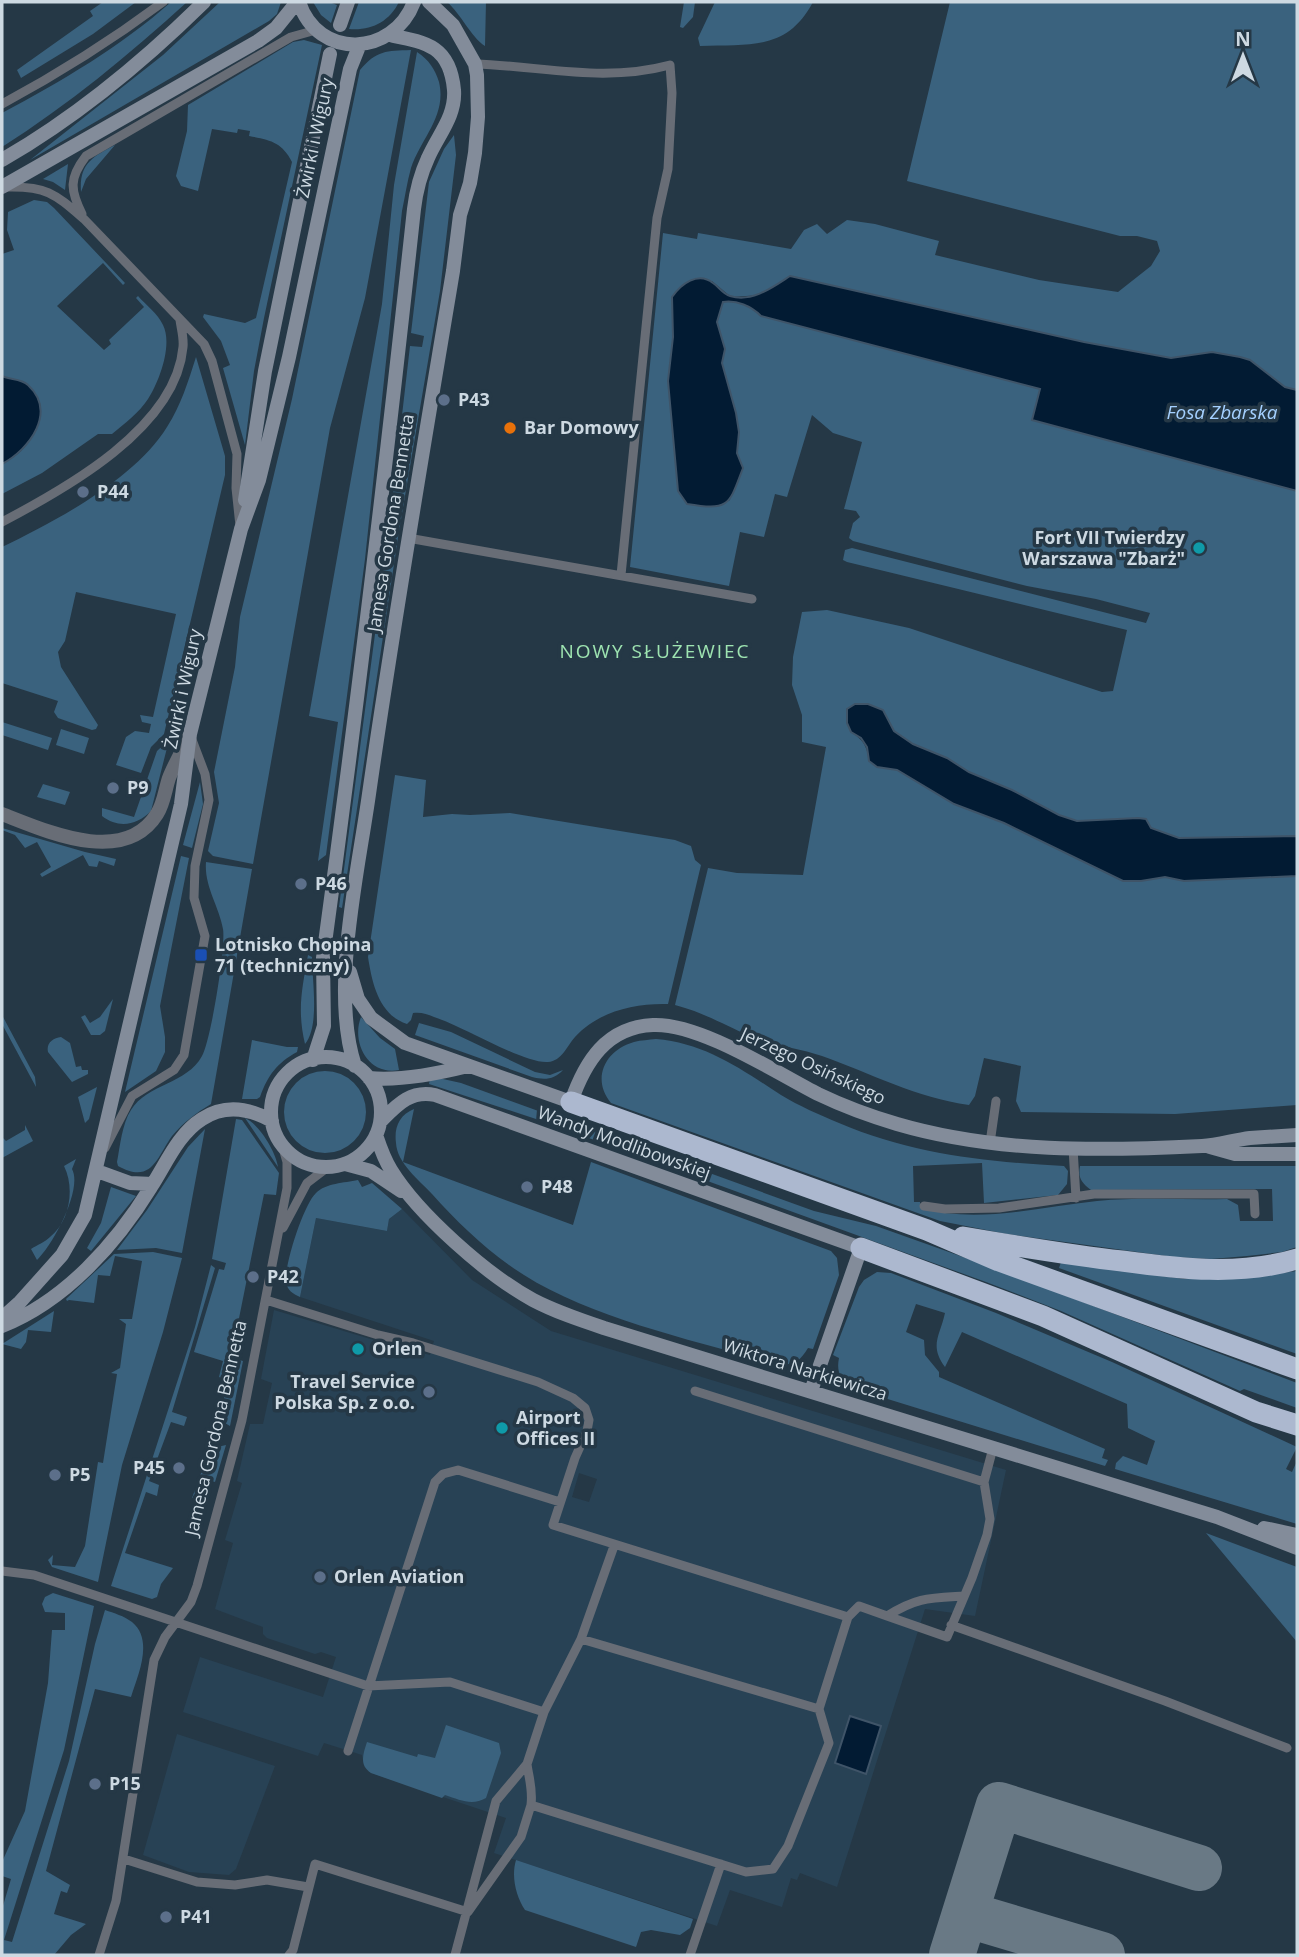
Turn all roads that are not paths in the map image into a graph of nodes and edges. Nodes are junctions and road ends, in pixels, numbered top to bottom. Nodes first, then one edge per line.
1 (163, 2) edge
2 (204, 2) edge
3 (298, 2) edge
4 (348, 2) edge
5 (414, 2) edge
6 (429, 2) edge
7 (340, 25) dead end
8 (316, 30) junction
9 (389, 35) junction
10 (360, 44) junction
11 (330, 54) dead end
12 (475, 64) junction
13 (2, 104) edge
14 (2, 160) edge
15 (2, 187) edge
16 (84, 219) junction
17 (180, 320) junction
18 (2, 522) edge
19 (241, 529) junction
20 (408, 538) junction
21 (621, 575) junction
22 (752, 599) dead end
23 (190, 734) junction
24 (2, 814) edge
25 (346, 959) junction
26 (313, 1060) junction
27 (355, 1066) junction
28 (470, 1066) junction
29 (369, 1078) junction
30 (996, 1101) dead end
31 (570, 1102) junction
32 (272, 1121) junction
33 (378, 1128) junction
34 (1297, 1135) edge
35 (990, 1143) junction
36 (282, 1145) junction
37 (1205, 1146) junction
38 (1073, 1148) junction
39 (1297, 1154) edge
40 (100, 1155) junction
41 (345, 1164) junction
42 (328, 1167) junction
43 (97, 1171) junction
44 (153, 1184) junction
45 (1076, 1198) junction
46 (414, 1200) junction
47 (924, 1206) dead end
48 (1255, 1214) dead end
49 (927, 1230) junction
50 (279, 1236) junction
51 (861, 1248) junction
52 (1297, 1259) edge
53 (266, 1300) junction
54 (2, 1318) edge
55 (2, 1326) edge
56 (1297, 1369) edge
57 (695, 1391) dead end
58 (811, 1391) junction
59 (1256, 1412) junction
60 (1297, 1424) edge
61 (1297, 1435) edge
62 (993, 1448) junction
63 (984, 1482) junction
64 (560, 1502) junction
65 (1217, 1517) junction
66 (1297, 1535) edge
67 (614, 1546) junction
68 (1297, 1548) edge
69 (2, 1571) edge
70 (964, 1596) junction
71 (848, 1616) junction
72 (887, 1616) junction
73 (176, 1623) junction
74 (951, 1625) junction
75 (581, 1639) junction
76 (368, 1686) junction
77 (819, 1709) junction
78 (544, 1712) junction
79 (1287, 1748) dead end
80 (348, 1751) dead end
81 (527, 1764) junction
82 (531, 1805) junction
83 (124, 1859) junction
84 (721, 1864) junction
85 (308, 1887) junction
86 (468, 1912) junction
87 (99, 1955) edge
88 (289, 1955) edge
89 (455, 1955) edge
90 (690, 1955) edge

1 - 13 lane
2 - 14 main road
3 - 8 main road
3 - 15 main road
4 - 7 main road
5 - 9 main road
6 - 12 main road, Jamesa Gordona Bennetta
8 - 10 main road
8 - 16 lane
9 - 10 main road
9 - 26 main road, Jamesa Gordona Bennetta
10 - 19 main road, Żwirki i Wigury
11 - 19 main road, Żwirki i Wigury
12 - 20 main road, Jamesa Gordona Bennetta
12 - 21 lane
15 - 16 lane
16 - 17 lane
17 - 18 lane
17 - 19 lane
19 - 23 main road, Żwirki i Wigury
20 - 21 lane
20 - 25 main road, Jamesa Gordona Bennetta
21 - 22 lane
23 - 24 street
23 - 40 main road, Żwirki i Wigury
23 - 40 lane
25 - 27 main road, Jamesa Gordona Bennetta
25 - 28 main road, Wandy Modlibowskiej
26 - 27 main road
26 - 32 main road
27 - 29 main road
28 - 29 main road
28 - 31 main road, Wandy Modlibowskiej
29 - 33 main road
30 - 35 lane
31 - 35 main road, Jerzego Osińskiego
31 - 49 highway
32 - 36 main road
32 - 44 main road
33 - 41 main road
33 - 46 main road, Wiktora Narkiewicza
33 - 51 main road, Wandy Modlibowskiej
34 - 37 main road, Jerzego Osińskiego
35 - 38 main road, Jerzego Osińskiego
36 - 42 main road
36 - 50 lane, Jamesa Gordona Bennetta
37 - 38 main road, Jerzego Osińskiego
37 - 39 main road, Jerzego Osińskiego
38 - 45 lane
40 - 43 main road, Żwirki i Wigury
41 - 42 main road
41 - 46 main road, Wiktora Narkiewicza
42 - 50 lane, Jamesa Gordona Bennetta
43 - 44 main road
43 - 54 main road, Żwirki i Wigury
44 - 55 main road
45 - 47 lane
45 - 48 lane
46 - 58 main road, Wiktora Narkiewicza
49 - 52 highway
49 - 56 highway
50 - 53 lane, Jamesa Gordona Bennetta
51 - 58 main road
51 - 59 highway
53 - 64 lane
53 - 73 lane, Jamesa Gordona Bennetta
57 - 63 lane
58 - 62 main road, Wiktora Narkiewicza
59 - 60 highway
59 - 61 highway
62 - 63 lane
62 - 65 main road, Wiktora Narkiewicza
63 - 70 lane
64 - 67 lane
64 - 76 lane
65 - 66 main road, Wiktora Narkiewicza
65 - 68 main road, Wiktora Narkiewicza
67 - 71 lane
67 - 75 lane
69 - 73 lane
70 - 72 lane
70 - 74 lane
71 - 72 lane
71 - 77 lane
72 - 74 lane
73 - 76 lane
73 - 83 lane, Jamesa Gordona Bennetta
74 - 79 lane
75 - 77 lane
75 - 78 lane
76 - 78 lane
76 - 80 lane
77 - 84 lane
78 - 81 lane
81 - 82 lane
81 - 86 lane
82 - 84 lane
82 - 86 lane
83 - 85 lane
83 - 87 lane, Jamesa Gordona Bennetta
84 - 90 lane
85 - 86 lane
85 - 88 lane
86 - 89 lane

